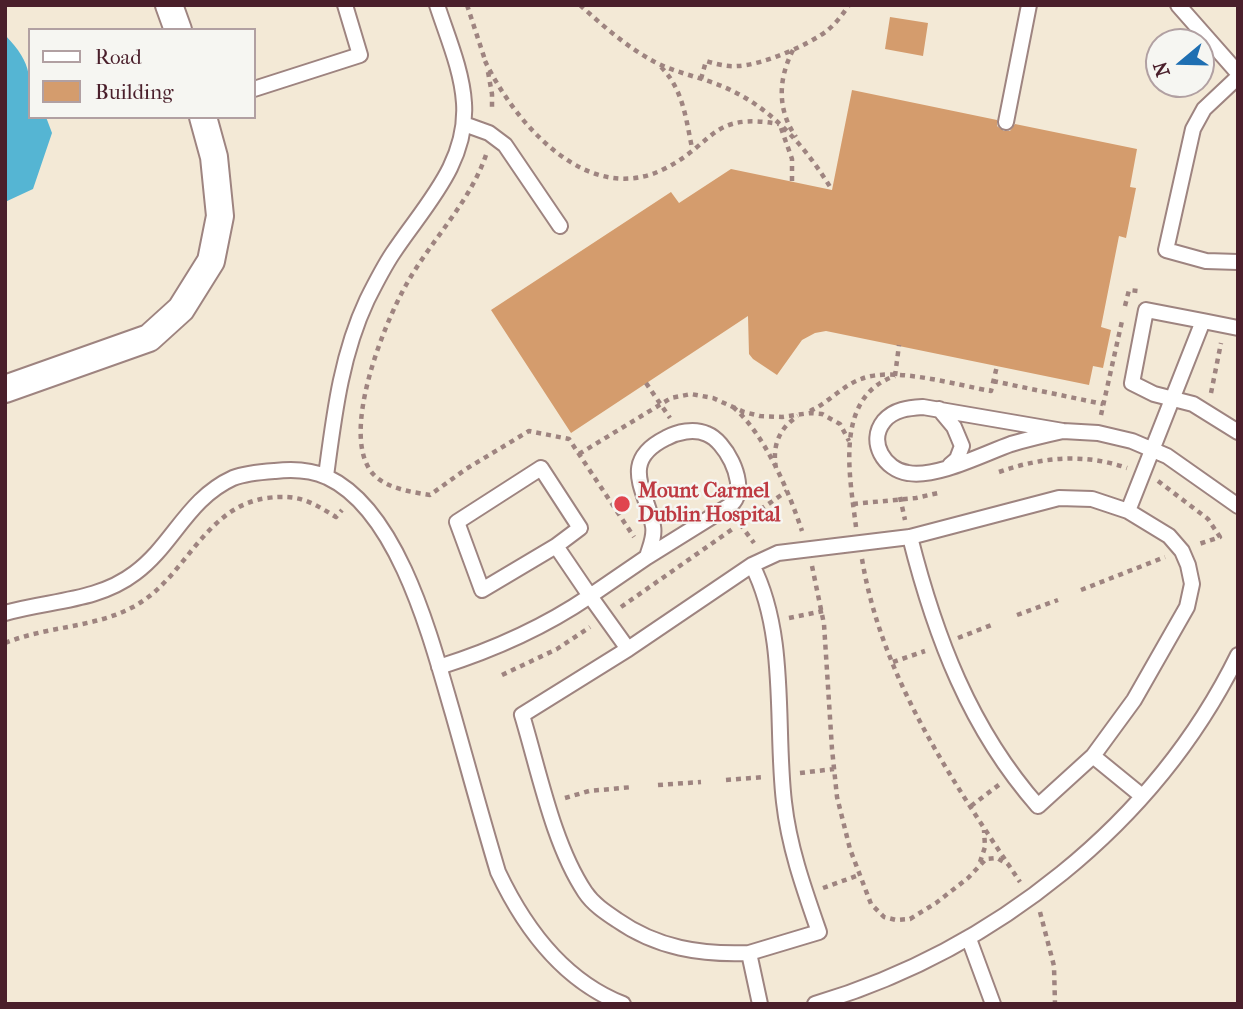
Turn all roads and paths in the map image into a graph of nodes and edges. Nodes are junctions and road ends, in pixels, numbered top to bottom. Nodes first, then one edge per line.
1 (169, 5) edge
2 (345, 5) edge
3 (437, 5) edge
4 (467, 5) edge
5 (580, 5) edge
6 (849, 5) edge
7 (1029, 5) edge
8 (1178, 5) edge
9 (177, 28) edge
10 (794, 48) junction
11 (485, 61) junction
12 (655, 62) junction
13 (1238, 75) edge
14 (701, 79) junction
15 (256, 88) edge
16 (492, 109) dead end
17 (204, 119) edge
18 (1006, 122) dead end
19 (464, 124) junction
20 (779, 124) junction
21 (803, 147) junction
22 (693, 149) junction
23 (487, 153) dead end
24 (792, 182) dead end
25 (832, 190) dead end
26 (560, 226) dead end
27 (1238, 262) edge
28 (1203, 321) junction
29 (1238, 328) edge
30 (1222, 339) dead end
31 (899, 345) dead end
32 (997, 366) dead end
33 (895, 376) junction
34 (993, 381) junction
35 (646, 383) dead end
36 (5, 388) edge
37 (1172, 398) junction
38 (1210, 399) dead end
39 (1103, 404) dead end
40 (661, 405) junction
41 (733, 407) junction
42 (939, 409) junction
43 (803, 414) junction
44 (1063, 431) junction
45 (1238, 432) edge
46 (850, 444) junction
47 (1153, 450) junction
48 (579, 454) dead end
49 (949, 466) junction
50 (1128, 468) dead end
51 (777, 472) junction
52 (993, 474) dead end
53 (326, 476) junction
54 (1157, 481) dead end
55 (950, 489) dead end
56 (787, 491) junction
57 (899, 492) dead end
58 (430, 495) dead end
59 (900, 499) junction
60 (853, 504) junction
61 (1238, 506) edge
62 (345, 507) dead end
63 (1128, 511) junction
64 (740, 524) junction
65 (908, 531) junction
66 (859, 543) junction
67 (755, 544) dead end
68 (556, 545) junction
69 (1197, 545) dead end
70 (807, 549) junction
71 (1169, 556) dead end
72 (647, 557) junction
73 (752, 565) junction
74 (1082, 590) dead end
75 (590, 596) junction
76 (1058, 600) dead end
77 (618, 608) dead end
78 (822, 611) junction
79 (5, 613) edge
80 (1017, 615) dead end
81 (783, 619) dead end
82 (994, 624) dead end
83 (593, 625) dead end
84 (954, 640) dead end
85 (5, 642) edge
86 (628, 649) junction
87 (930, 649) dead end
88 (1238, 656) edge
89 (893, 662) junction
90 (439, 667) junction
91 (502, 676) dead end
92 (1093, 756) junction
93 (834, 769) junction
94 (794, 774) dead end
95 (769, 776) dead end
96 (726, 780) dead end
97 (701, 782) dead end
98 (1003, 782) dead end
99 (658, 785) dead end
100 (633, 787) dead end
101 (1142, 796) junction
102 (561, 799) dead end
103 (971, 806) junction
104 (981, 822) junction
105 (979, 864) junction
106 (1009, 865) junction
107 (859, 875) junction
108 (1023, 886) dead end
109 (817, 890) dead end
110 (1039, 910) dead end
111 (969, 939) junction
112 (749, 953) junction
113 (623, 1004) edge
114 (760, 1004) edge
115 (815, 1004) edge
116 (993, 1004) edge
117 (1055, 1004) edge

1 - 9 street
2 - 15 lane
3 - 19 lane
4 - 11 path
5 - 12 path
6 - 10 path
7 - 18 lane
8 - 13 lane
10 - 14 path
10 - 21 path
11 - 16 path
11 - 22 path
12 - 14 path
12 - 22 path
13 - 27 lane
14 - 20 path
17 - 36 street
19 - 26 lane
19 - 53 lane
20 - 21 path
20 - 22 path
20 - 24 path
21 - 25 path
23 - 58 path
28 - 29 lane
28 - 37 lane
28 - 37 lane
30 - 38 path
31 - 33 path
32 - 34 path
33 - 34 path
33 - 43 path
33 - 46 path
34 - 39 path
35 - 40 path
37 - 45 lane
37 - 47 lane
40 - 41 path
40 - 48 path
41 - 43 path
41 - 51 path
42 - 44 lane
42 - 49 lane
42 - 49 lane
43 - 46 path
43 - 51 path
44 - 47 lane
44 - 49 lane
46 - 60 path
47 - 61 lane
47 - 63 lane
50 - 52 path
51 - 56 path
53 - 79 lane
53 - 90 lane
54 - 69 path
55 - 59 path
56 - 64 path
56 - 70 path
57 - 59 path
59 - 60 path
59 - 65 path
60 - 66 path
62 - 85 path
63 - 65 lane
63 - 92 lane
64 - 67 path
64 - 77 path
65 - 66 lane
65 - 92 lane
66 - 70 lane
66 - 89 path
68 - 68 lane
68 - 75 lane
70 - 73 lane
70 - 78 path
71 - 74 path
72 - 72 lane
72 - 75 lane
73 - 86 lane
73 - 112 lane
75 - 86 lane
75 - 90 lane
76 - 80 path
78 - 81 path
78 - 93 path
82 - 84 path
83 - 91 path
86 - 112 lane
87 - 89 path
88 - 101 lane
89 - 103 path
90 - 113 lane
92 - 101 lane
93 - 94 path
93 - 107 path
95 - 96 path
97 - 99 path
98 - 103 path
100 - 102 path
101 - 111 lane
103 - 104 path
104 - 105 path
104 - 106 path
105 - 106 path
105 - 107 path
106 - 108 path
107 - 109 path
110 - 117 path
111 - 115 lane
111 - 116 lane
112 - 114 lane

